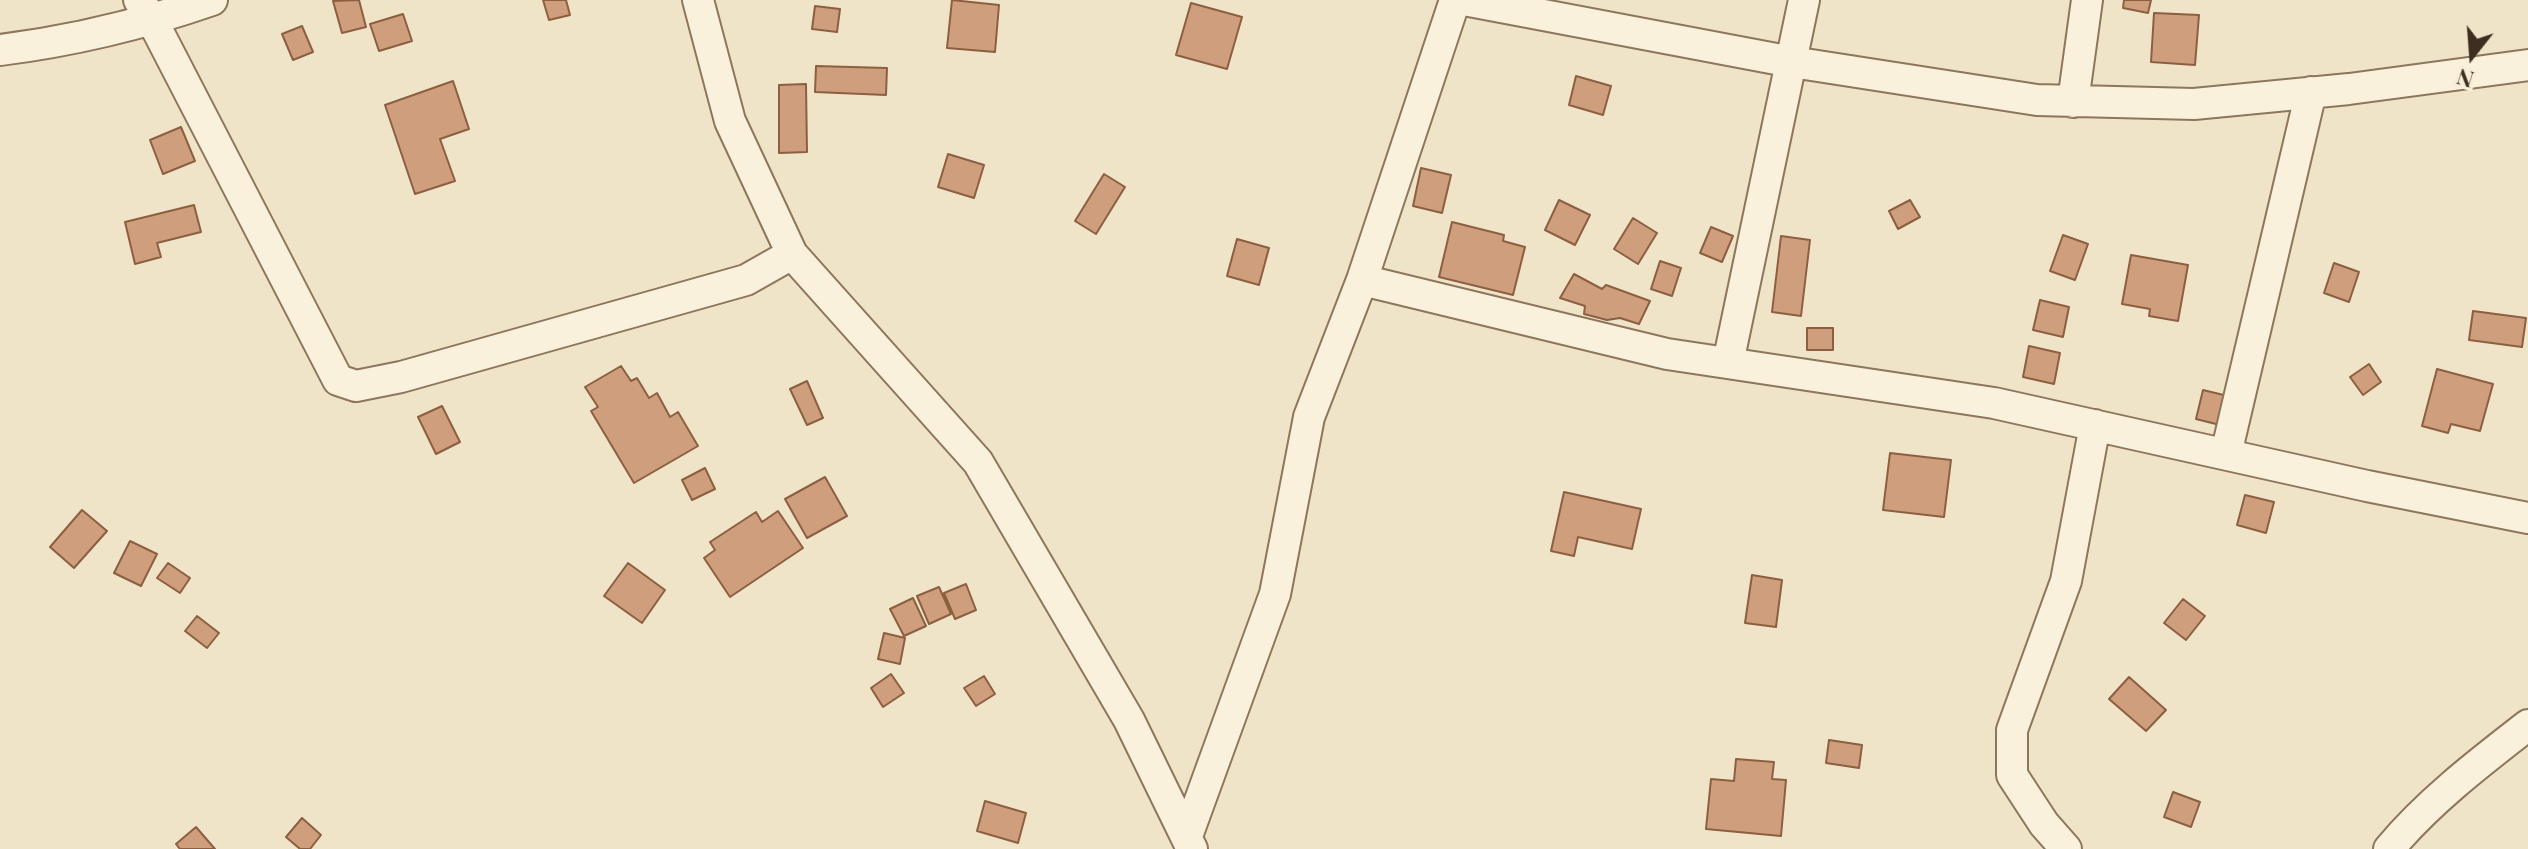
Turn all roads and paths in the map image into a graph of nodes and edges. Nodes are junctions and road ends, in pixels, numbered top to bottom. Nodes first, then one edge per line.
1 (212, 0) edge
2 (698, 0) edge
3 (1455, 0) edge
4 (1464, 0) edge
5 (1804, 0) edge
6 (2087, 0) edge
7 (145, 9) edge
8 (0, 50) edge
9 (1792, 62) junction
10 (2528, 65) edge
11 (2311, 92) junction
12 (2073, 102) junction
13 (792, 254) junction
14 (1362, 280) junction
15 (1728, 363) junction
16 (2095, 425) junction
17 (2226, 454) junction
18 (2528, 518) edge
19 (2528, 725) edge
20 (1189, 843) edge
21 (2066, 849) edge
22 (2389, 849) edge

1 - 7 street
2 - 13 street
3 - 14 street
4 - 9 street
5 - 9 street
6 - 12 street
7 - 8 street
7 - 13 street
9 - 12 street
9 - 15 street
10 - 11 street
11 - 12 street
11 - 17 street
13 - 20 street
14 - 15 street
14 - 20 street
15 - 16 street
16 - 17 street
16 - 21 street
17 - 18 street
19 - 22 street

